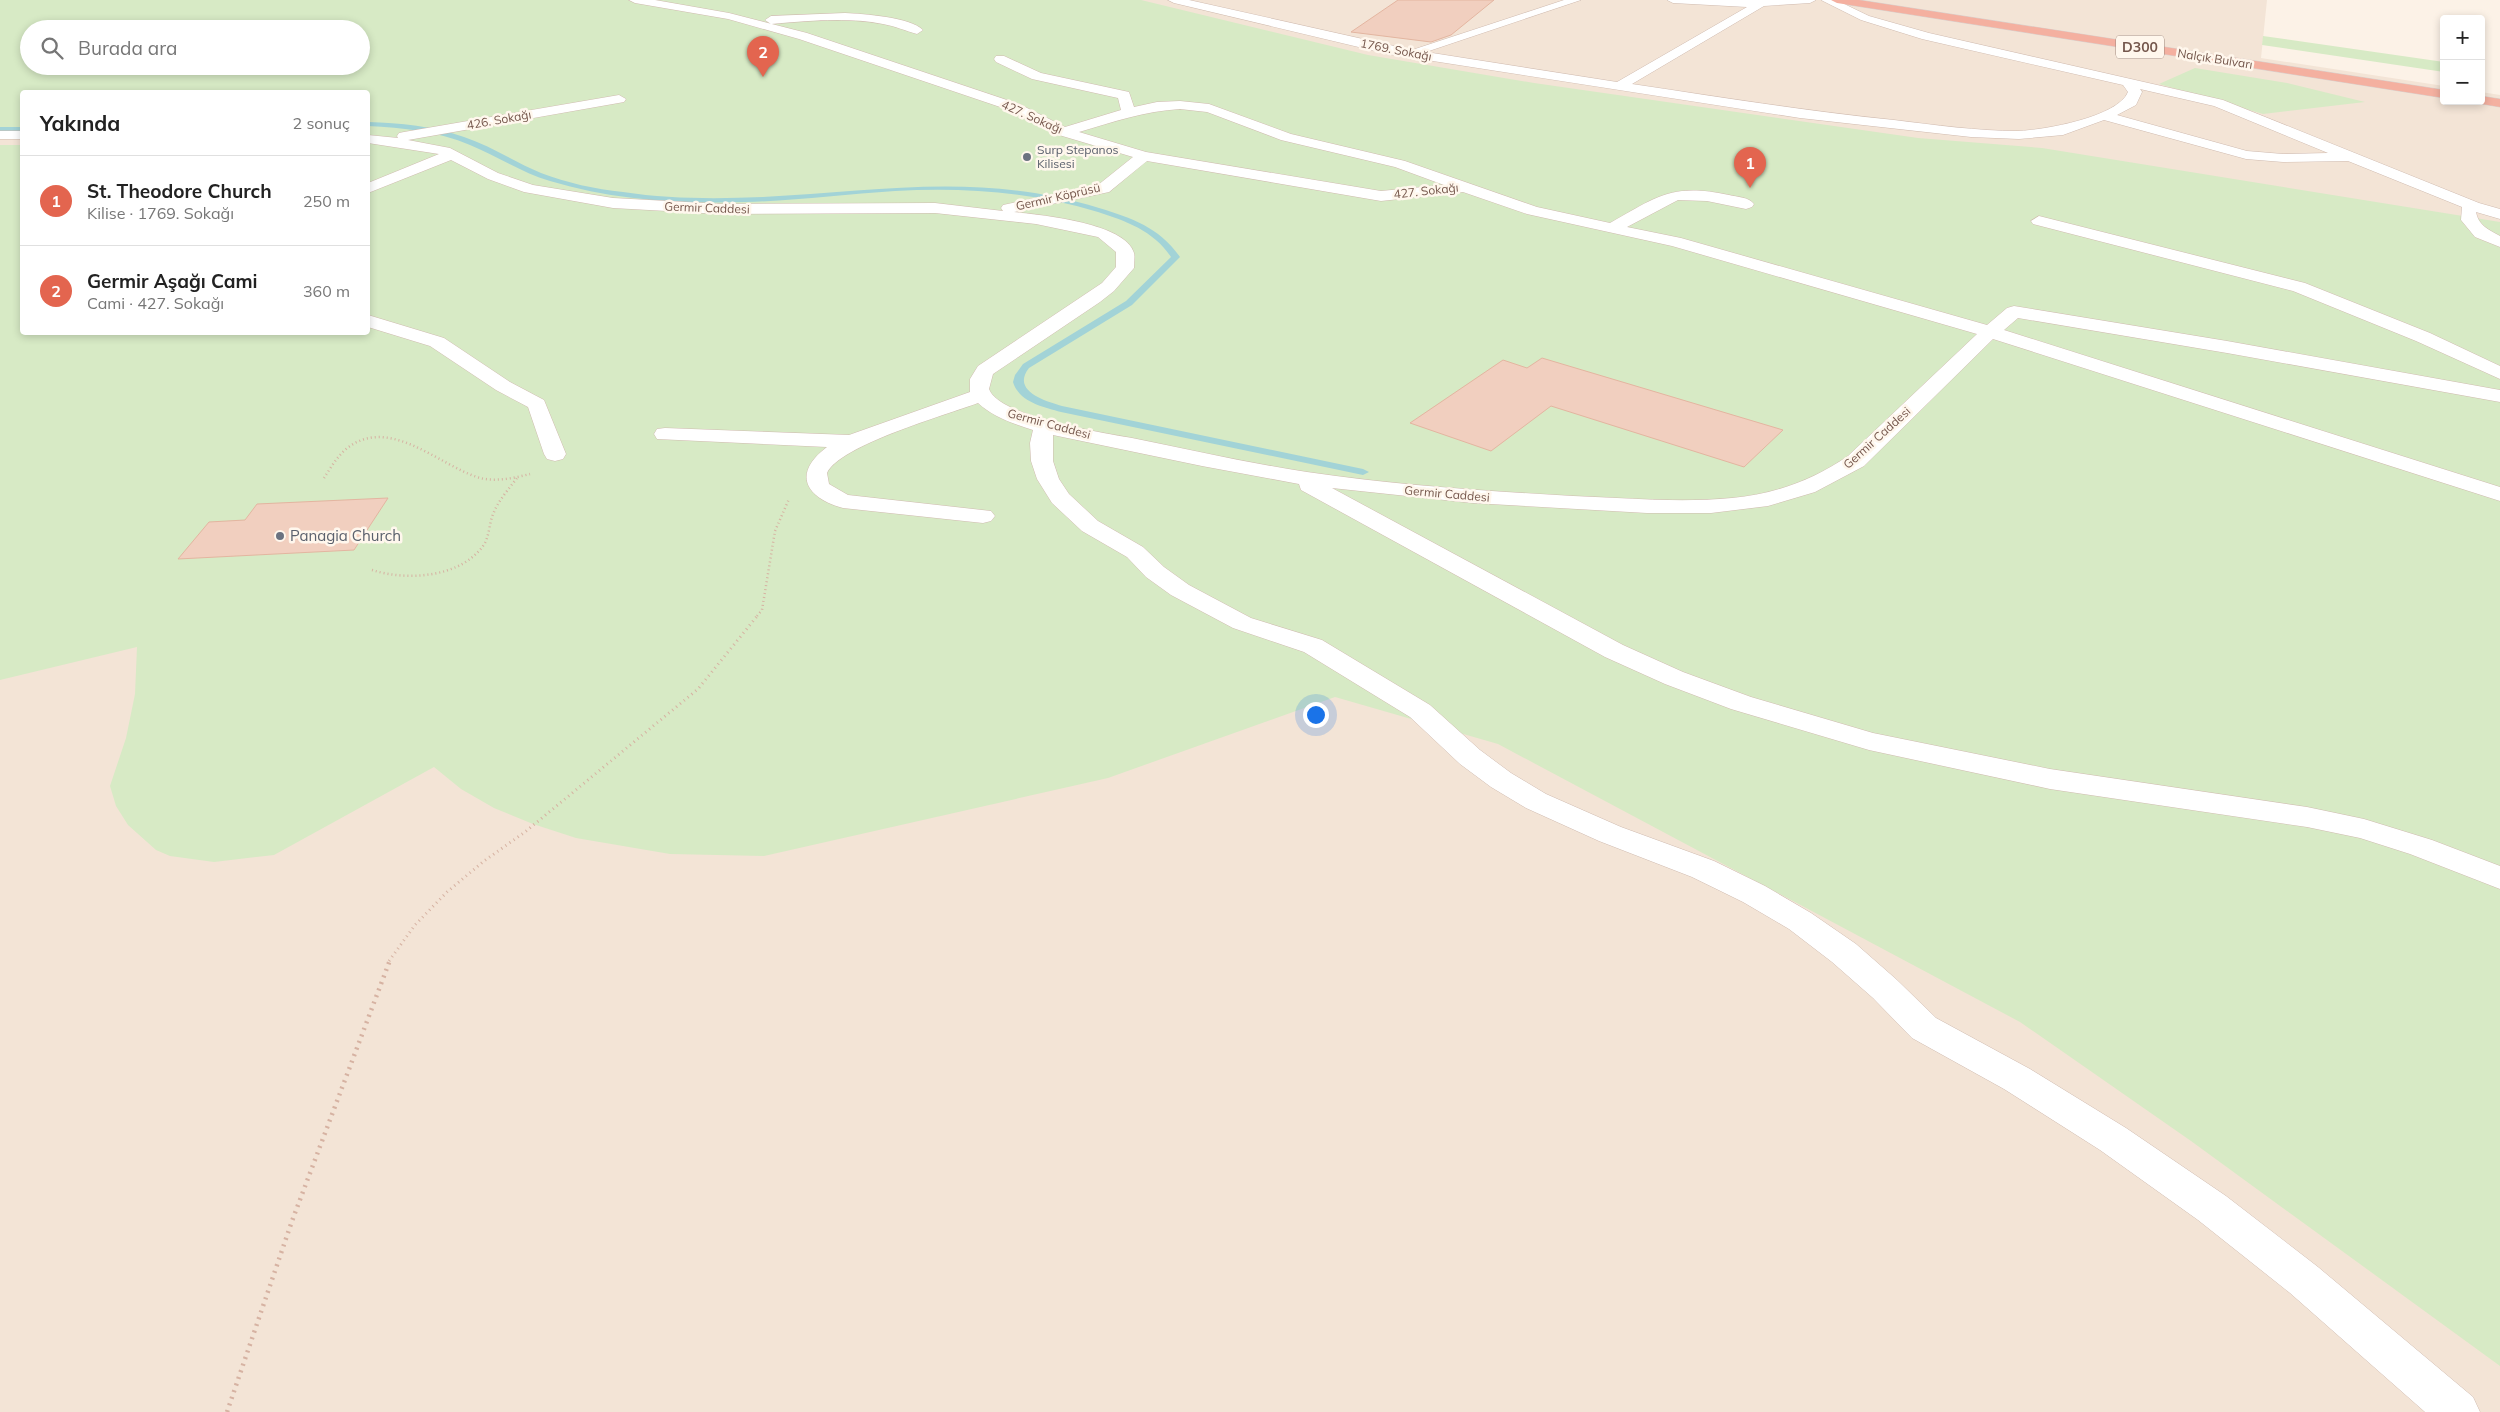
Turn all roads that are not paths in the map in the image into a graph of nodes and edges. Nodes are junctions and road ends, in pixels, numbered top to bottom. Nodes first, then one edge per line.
1 (635, 0) edge
2 (1174, 0) edge
3 (1575, 0) edge
4 (1673, 0) edge
5 (1810, 0) edge
6 (1827, 0) edge
7 (1837, 0) edge
8 (1245, 4) dead end
9 (1760, 4) junction
10 (1221, 11) junction
11 (755, 22) junction
12 (917, 30) dead end
13 (1411, 53) junction
14 (1000, 59) dead end
15 (2127, 81) junction
16 (1621, 85) junction
17 (2440, 93) edge
18 (619, 99) dead end
19 (2485, 101) edge
20 (2500, 103) edge
21 (1129, 112) junction
22 (2103, 116) junction
23 (1064, 132) junction
24 (0, 136) edge
25 (20, 136) edge
26 (374, 140) edge
27 (452, 154) junction
28 (2242, 154) junction
29 (1144, 156) junction
30 (2355, 157) junction
31 (2214, 163) dead end
32 (370, 187) edge
33 (1466, 188) junction
34 (1746, 204) dead end
35 (2472, 206) junction
36 (990, 212) junction
37 (2500, 214) edge
38 (2039, 221) dead end
39 (1613, 228) junction
40 (2500, 242) edge
41 (370, 321) edge
42 (1990, 332) junction
43 (2500, 373) edge
44 (981, 395) junction
45 (2500, 396) edge
46 (1045, 425) junction
47 (665, 434) dead end
48 (854, 442) junction
49 (555, 454) dead end
50 (1292, 476) junction
51 (2500, 494) edge
52 (982, 516) dead end
53 (2500, 878) edge
54 (2458, 1412) edge

1 - 11 street, 427. Sokağı
2 - 10 street, 1769. Sokağı
3 - 13 street
4 - 9 street
5 - 9 street
6 - 15 street
7 - 17 highway, Nalçık Bulvarı / D300
8 - 10 street
9 - 16 street
10 - 13 street, 1769. Sokağı
11 - 12 street
11 - 23 street, 427. Sokağı
13 - 16 street, 1769. Sokağı
14 - 21 street
15 - 22 street, 1769. Sokağı
15 - 30 street
16 - 22 street, 1769. Sokağı
18 - 26 street, 426. Sokağı
19 - 20 highway
21 - 23 street
21 - 33 street
22 - 28 street
23 - 29 street, 427. Sokağı
24 - 25 street
26 - 27 street, Germir Caddesi
27 - 32 street
27 - 36 street, Germir Caddesi
28 - 30 street
28 - 31 street
29 - 33 street, 427. Sokağı
29 - 36 street, Germir Köprüsü
30 - 35 street
33 - 39 street
34 - 39 street
35 - 37 street
35 - 40 street
36 - 44 street, Germir Caddesi
38 - 43 street
39 - 42 street
41 - 49 street
42 - 45 street, Germir Caddesi
42 - 50 street, Germir Caddesi
42 - 51 street
44 - 46 street, Germir Caddesi
44 - 48 street
46 - 50 street, Germir Caddesi
46 - 54 street
47 - 48 street
48 - 52 street
50 - 53 street

